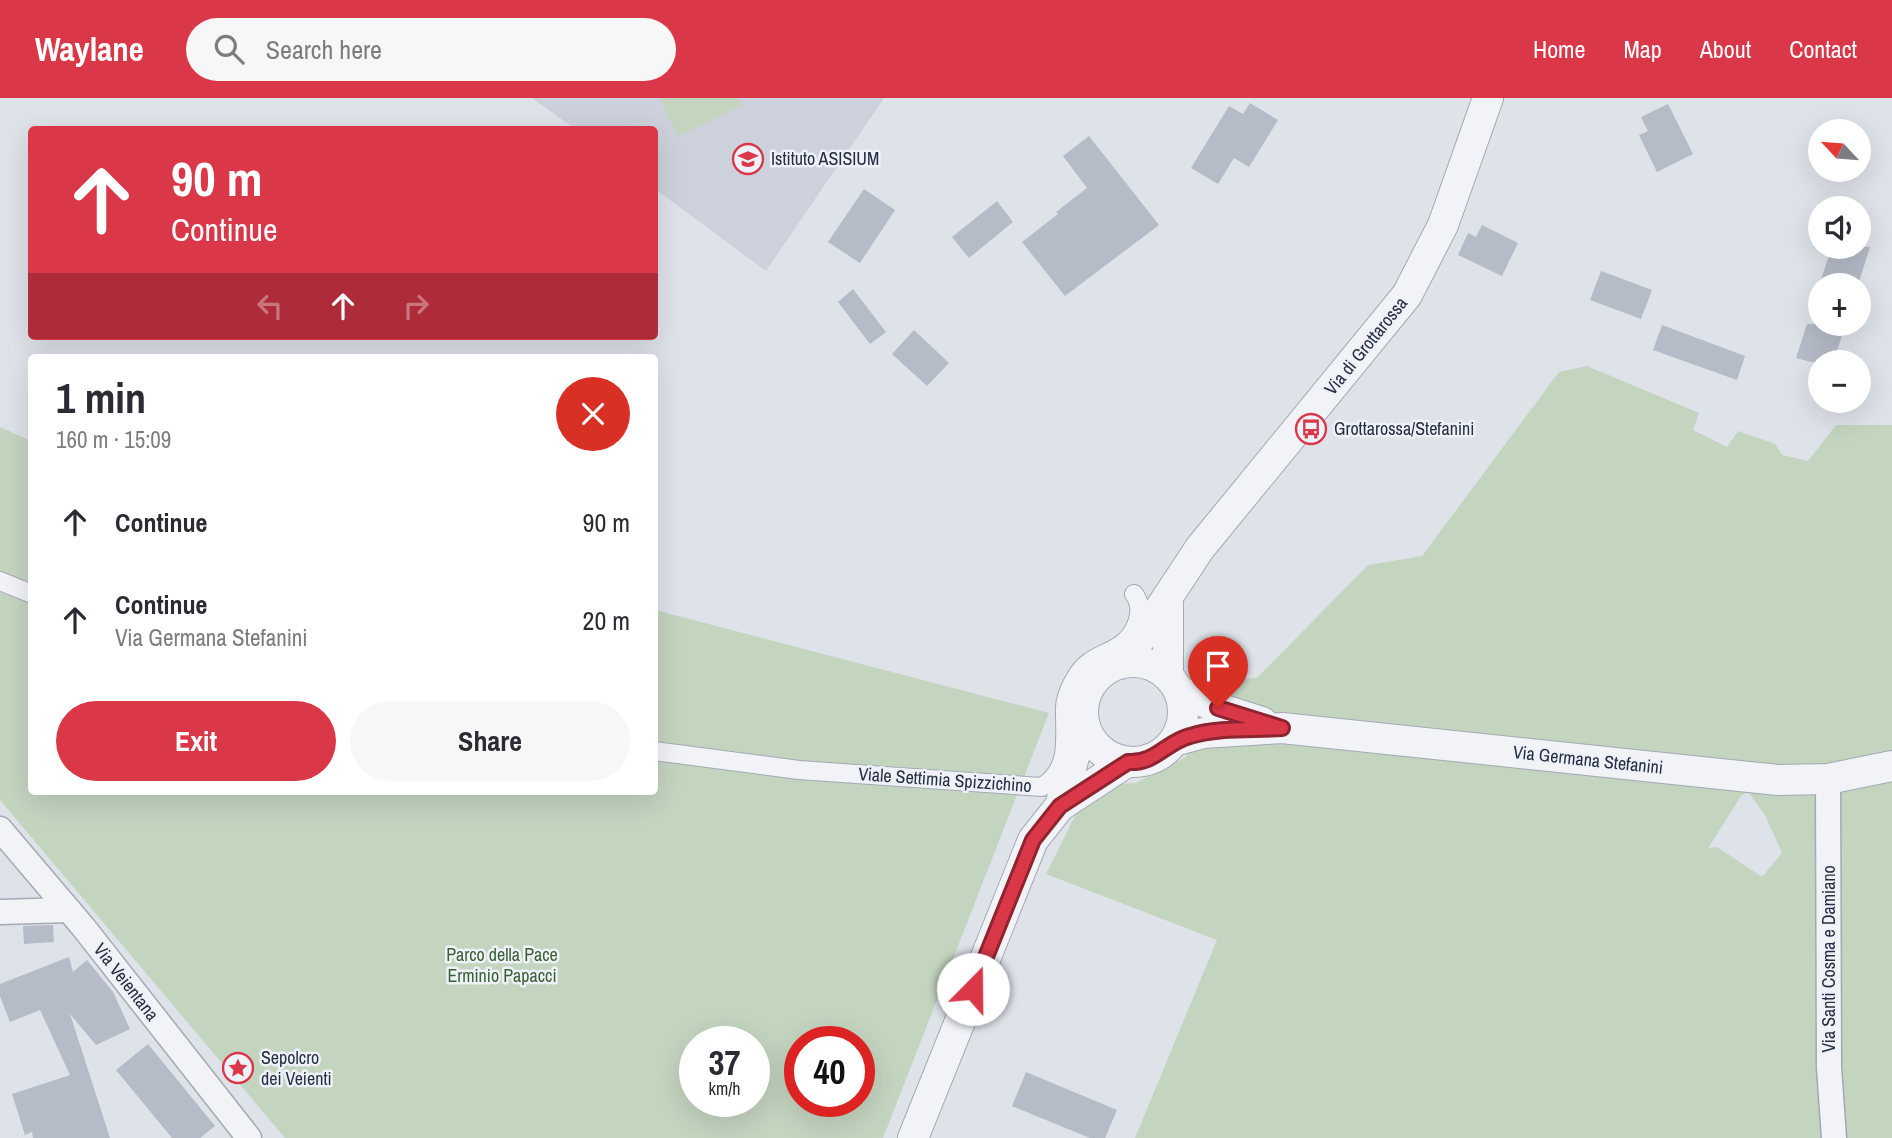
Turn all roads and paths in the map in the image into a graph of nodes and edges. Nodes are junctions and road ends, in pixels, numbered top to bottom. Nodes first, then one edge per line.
1 (1487, 98) edge
2 (0, 581) edge
3 (28, 592) edge
4 (1134, 594) dead end
5 (1168, 596) junction
6 (1120, 664) junction
7 (1173, 683) junction
8 (1084, 722) junction
9 (1282, 728) junction
10 (1174, 741) junction
11 (658, 752) edge
12 (1128, 762) junction
13 (1892, 766) edge
14 (1828, 779) junction
15 (1060, 806) junction
16 (0, 829) edge
17 (69, 910) junction
18 (0, 912) edge
19 (249, 1138) edge
20 (913, 1138) edge
21 (1834, 1138) edge

1 - 5 street, Via di Grottarossa
2 - 3 street
4 - 11 street, Viale Settimia Spizzichino
5 - 6 street, Via di Grottarossa
5 - 7 street
6 - 7 street
6 - 8 street
7 - 9 street, Via Germana Stefanini
7 - 10 street
8 - 12 street
8 - 15 street
9 - 10 street, Via Germana Stefanini
9 - 14 street, Via Germana Stefanini
10 - 12 street
12 - 15 street
13 - 14 street, Via Germana Stefanini
14 - 21 street, Via Santi Cosma e Damiano
15 - 20 street
16 - 17 street, Via Veientana
17 - 18 street
17 - 19 street, Via Veientana

